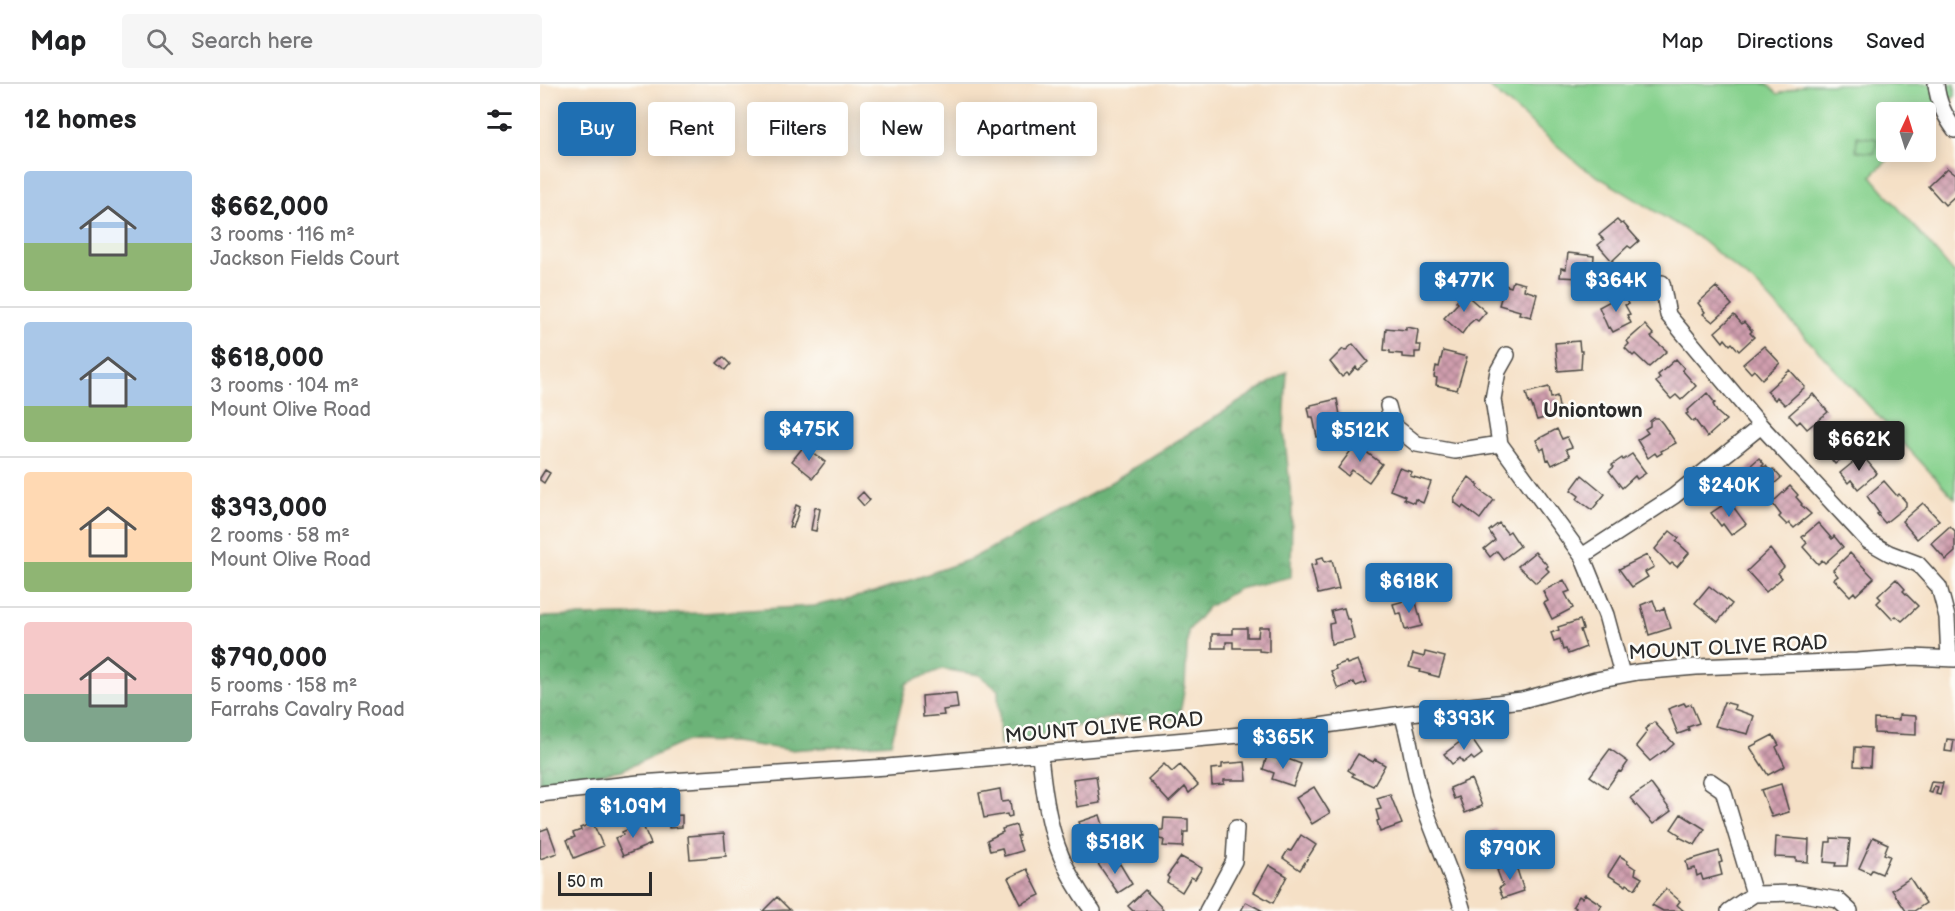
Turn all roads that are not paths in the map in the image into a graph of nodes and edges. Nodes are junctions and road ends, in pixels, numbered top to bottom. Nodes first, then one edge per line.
1 (1936, 84) edge
2 (1955, 130) edge
3 (1662, 284) dead end
4 (1507, 355) dead end
5 (1388, 406) dead end
6 (1761, 426) junction
7 (1500, 444) junction
8 (1582, 556) junction
9 (1952, 658) edge
10 (1622, 674) junction
11 (1402, 714) junction
12 (1040, 754) junction
13 (1710, 781) dead end
14 (540, 794) edge
15 (1236, 828) dead end
16 (1754, 894) junction
17 (1093, 911) edge
18 (1207, 911) edge
19 (1463, 911) edge
20 (1729, 911) edge
21 (1850, 911) edge

1 - 2 street
3 - 6 street
4 - 7 street
5 - 7 street
6 - 8 street
6 - 9 street
7 - 8 street
8 - 10 street
9 - 10 street, MOUNT OLIVE ROAD
10 - 11 street, MOUNT OLIVE ROAD
11 - 12 street, MOUNT OLIVE ROAD
11 - 19 street
12 - 14 street, MOUNT OLIVE ROAD
12 - 17 street
13 - 16 street
15 - 18 street
16 - 20 street
16 - 21 street

